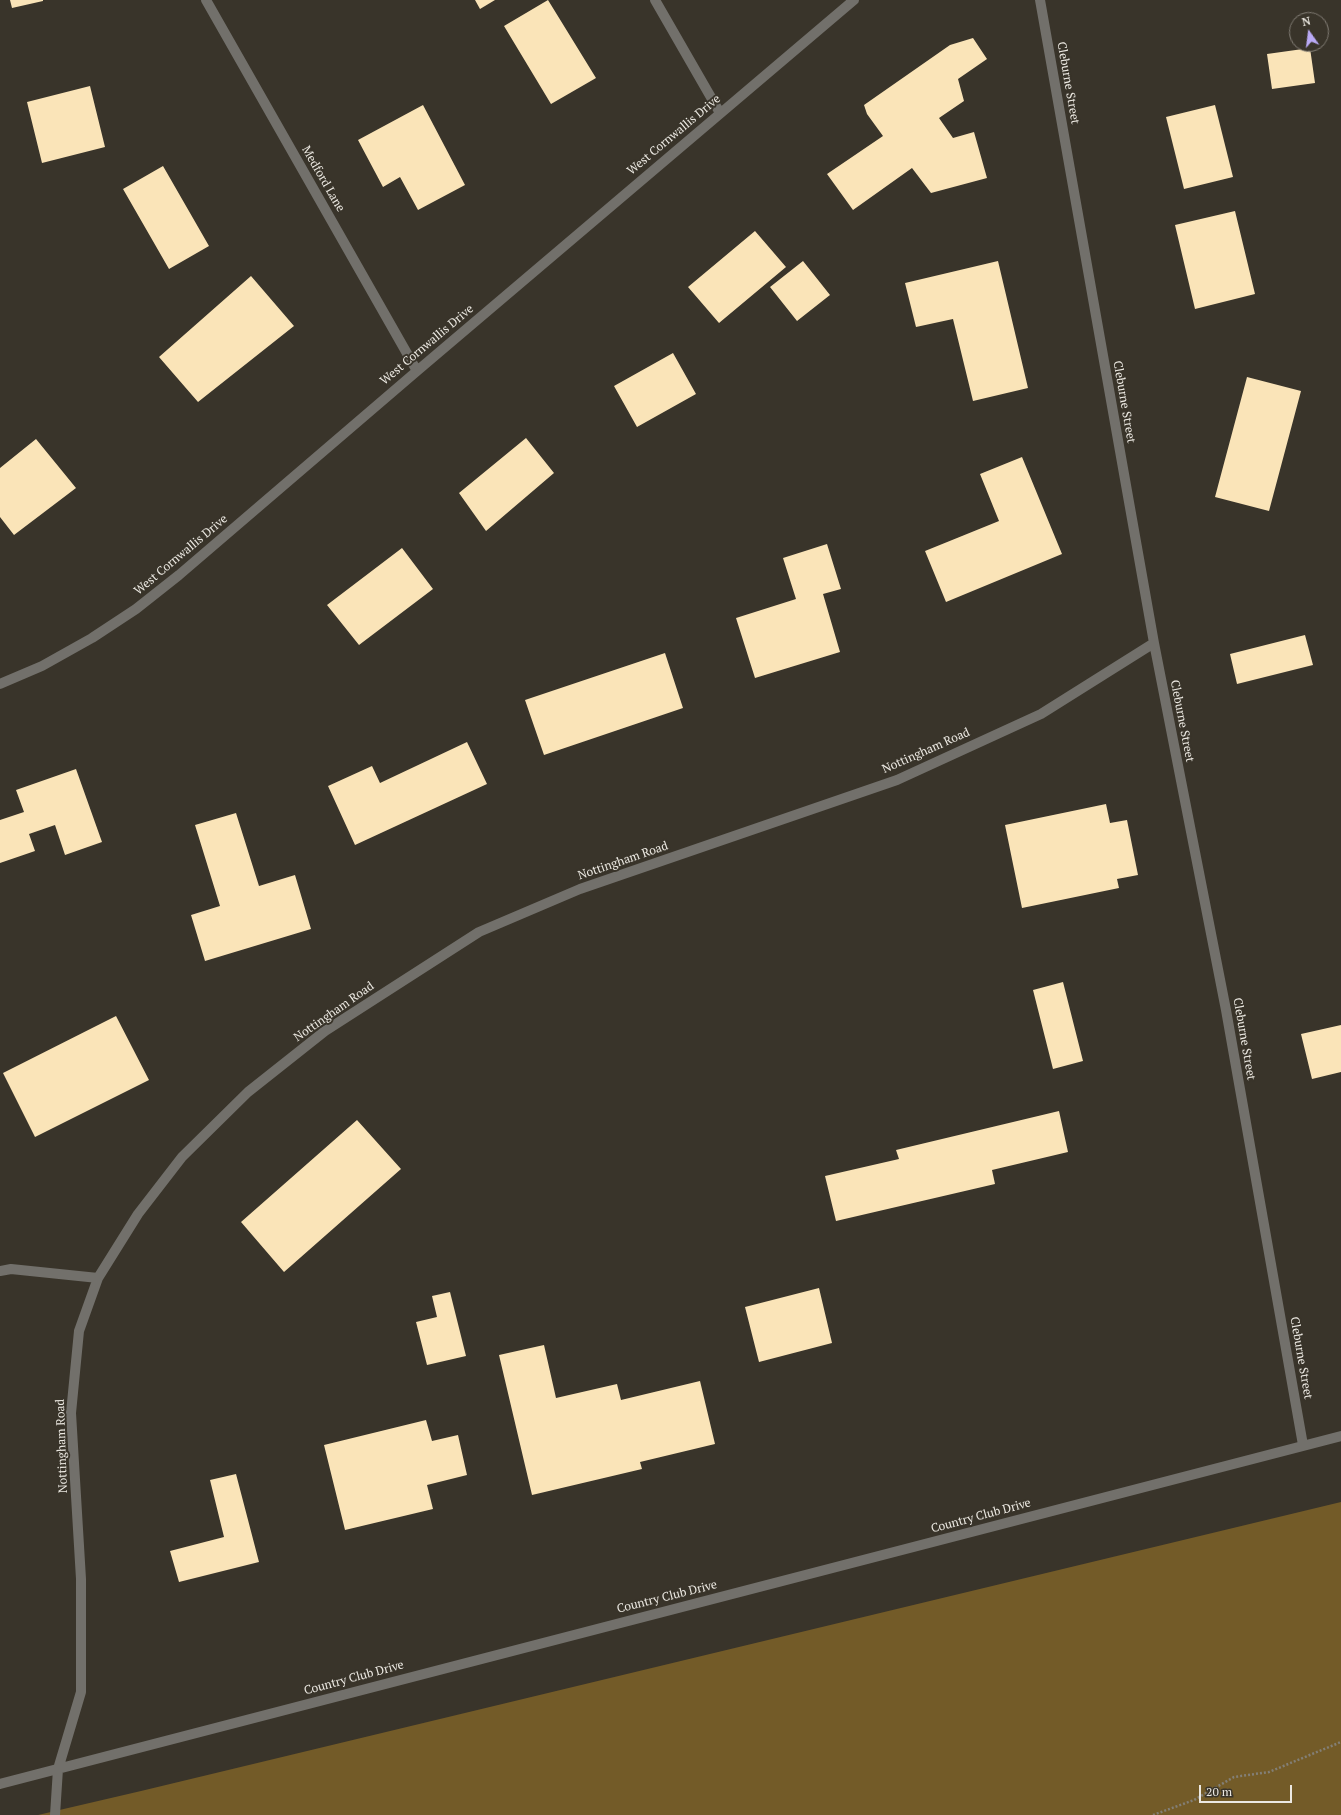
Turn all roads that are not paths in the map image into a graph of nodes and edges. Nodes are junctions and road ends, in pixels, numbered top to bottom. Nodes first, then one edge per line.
1 (206, 0) edge
2 (655, 0) edge
3 (854, 0) edge
4 (1040, 0) edge
5 (720, 113) junction
6 (416, 371) junction
7 (1154, 643) junction
8 (0, 684) edge
9 (0, 1271) edge
10 (98, 1278) junction
11 (1341, 1436) edge
12 (1303, 1445) junction
13 (58, 1769) junction
14 (0, 1784) edge
15 (55, 1815) edge

1 - 6 street, Medford Lane
2 - 5 street
3 - 5 street, West Cornwallis Drive
4 - 7 street, Cleburne Street
5 - 6 street, West Cornwallis Drive
6 - 8 street, West Cornwallis Drive
7 - 10 street, Nottingham Road
7 - 12 street, Cleburne Street
9 - 10 street
10 - 13 street, Nottingham Road
11 - 12 street, Country Club Drive
12 - 13 street, Country Club Drive
13 - 14 street, Country Club Drive
13 - 15 street, Nottingham Road

